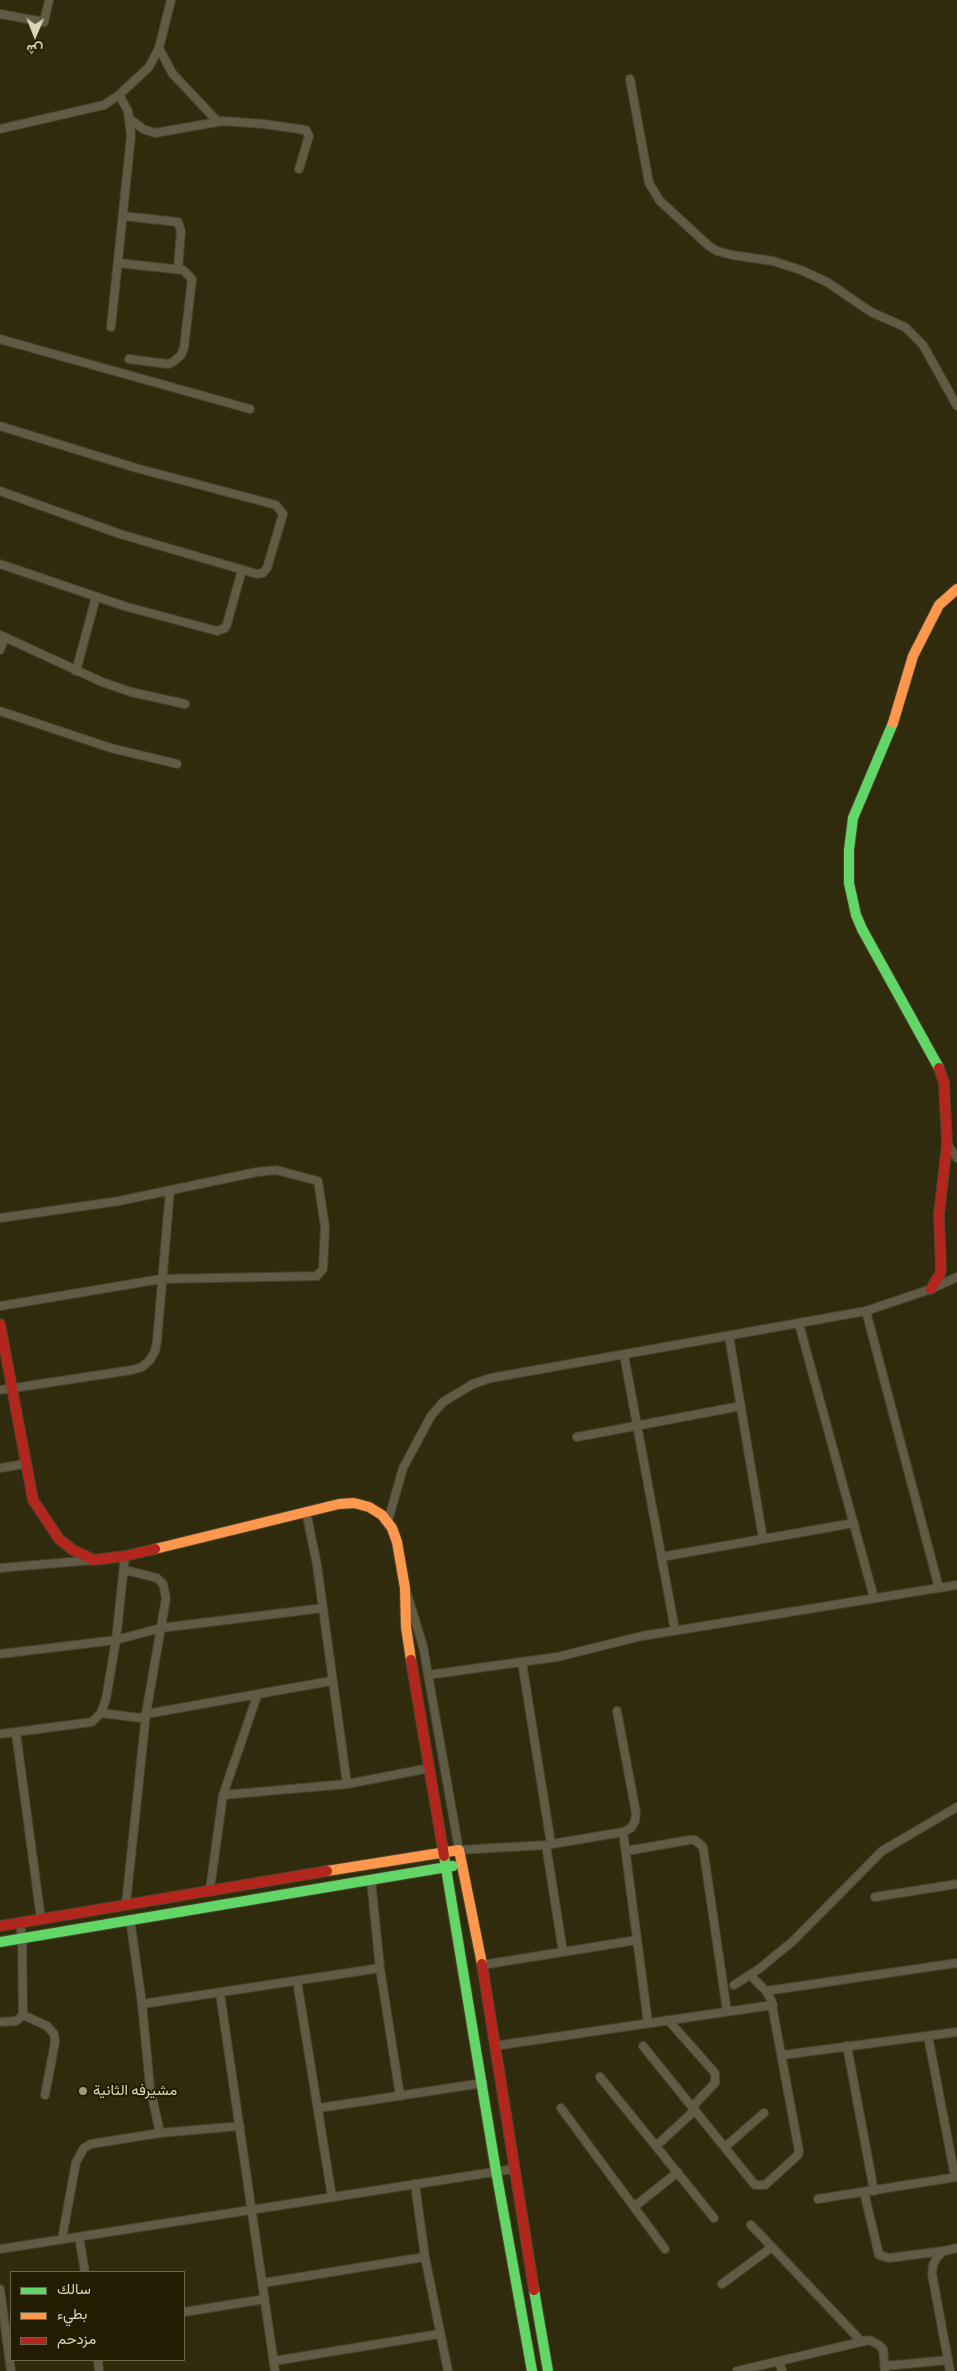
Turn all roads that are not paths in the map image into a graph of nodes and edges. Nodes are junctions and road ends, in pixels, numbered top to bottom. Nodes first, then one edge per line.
1 (49, 0) edge
2 (171, 0) edge
3 (0, 14) edge
4 (159, 48) junction
5 (630, 79) dead end
6 (119, 95) junction
7 (130, 119) junction
8 (218, 122) junction
9 (0, 129) edge
10 (299, 169) dead end
11 (123, 216) junction
12 (118, 263) junction
13 (178, 269) junction
14 (111, 327) dead end
15 (0, 339) edge
16 (129, 359) dead end
17 (957, 406) edge
18 (250, 409) dead end
19 (0, 426) edge
20 (0, 491) edge
21 (0, 564) edge
22 (242, 570) junction
23 (957, 589) edge
24 (96, 597) junction
25 (2, 636) edge
26 (0, 650) edge
27 (76, 671) junction
28 (185, 704) dead end
29 (0, 711) edge
30 (177, 764) dead end
31 (947, 1144) junction
32 (957, 1158) edge
33 (170, 1190) junction
34 (0, 1218) edge
35 (957, 1277) edge
36 (161, 1279) junction
37 (931, 1289) junction
38 (0, 1306) edge
39 (866, 1311) junction
40 (0, 1324) edge
41 (799, 1324) junction
42 (729, 1336) junction
43 (624, 1355) junction
44 (11, 1388) junction
45 (0, 1390) edge
46 (741, 1406) junction
47 (637, 1426) junction
48 (577, 1437) dead end
49 (25, 1464) junction
50 (0, 1468) edge
51 (306, 1511) junction
52 (388, 1521) junction
53 (854, 1523) junction
54 (763, 1539) junction
55 (125, 1556) junction
56 (661, 1557) junction
57 (94, 1560) junction
58 (0, 1568) edge
59 (125, 1570) junction
60 (957, 1585) edge
61 (404, 1588) junction
62 (939, 1588) junction
63 (874, 1598) junction
64 (322, 1608) junction
65 (161, 1628) junction
66 (675, 1630) junction
67 (116, 1640) junction
68 (0, 1654) edge
69 (522, 1662) junction
70 (428, 1675) junction
71 (331, 1681) junction
72 (256, 1696) junction
73 (617, 1711) dead end
74 (101, 1713) junction
75 (146, 1714) junction
76 (16, 1733) junction
77 (0, 1734) edge
78 (430, 1768) junction
79 (346, 1784) junction
80 (223, 1795) junction
81 (957, 1807) edge
82 (623, 1832) junction
83 (548, 1844) junction
84 (459, 1850) junction
85 (626, 1851) junction
86 (444, 1852) junction
87 (462, 1865) junction
88 (447, 1867) junction
89 (371, 1880) junction
90 (957, 1884) edge
91 (210, 1889) junction
92 (875, 1897) dead end
93 (126, 1904) junction
94 (41, 1919) junction
95 (130, 1919) junction
96 (20, 1923) junction
97 (0, 1926) edge
98 (22, 1938) junction
99 (637, 1940) junction
100 (0, 1942) edge
101 (563, 1952) junction
102 (957, 1963) edge
103 (482, 1965) junction
104 (380, 1968) junction
105 (750, 1975) junction
106 (297, 1981) junction
107 (734, 1985) dead end
108 (766, 1991) junction
109 (220, 1994) junction
110 (142, 2004) junction
111 (773, 2005) junction
112 (727, 2011) junction
113 (23, 2015) junction
114 (668, 2020) junction
115 (0, 2022) edge
116 (648, 2023) junction
117 (957, 2032) edge
118 (928, 2036) junction
119 (494, 2046) junction
120 (643, 2046) dead end
121 (847, 2046) junction
122 (782, 2055) junction
123 (600, 2077) dead end
124 (482, 2083) junction
125 (45, 2095) dead end
126 (400, 2096) junction
127 (319, 2108) junction
128 (561, 2108) dead end
129 (694, 2109) junction
130 (764, 2113) dead end
131 (240, 2126) junction
132 (160, 2133) junction
133 (656, 2146) junction
134 (725, 2147) junction
135 (513, 2169) junction
136 (496, 2171) junction
137 (678, 2172) junction
138 (956, 2177) edge
139 (415, 2184) junction
140 (874, 2191) junction
141 (864, 2192) junction
142 (332, 2197) junction
143 (818, 2199) dead end
144 (634, 2207) junction
145 (252, 2210) junction
146 (714, 2218) dead end
147 (751, 2225) dead end
148 (79, 2237) junction
149 (62, 2240) junction
150 (772, 2247) junction
151 (957, 2248) edge
152 (0, 2249) edge
153 (665, 2249) dead end
154 (944, 2251) junction
155 (426, 2257) junction
156 (84, 2271) edge
157 (263, 2283) junction
158 (722, 2284) dead end
159 (0, 2289) edge
160 (265, 2299) junction
161 (185, 2312) edge
162 (439, 2334) junction
163 (861, 2342) junction
164 (779, 2360) junction
165 (948, 2360) junction
166 (274, 2361) junction
167 (885, 2369) edge
168 (11, 2371) edge
169 (276, 2371) edge
170 (448, 2371) edge
171 (532, 2371) edge
172 (548, 2371) edge
173 (737, 2371) edge
174 (782, 2371) edge
175 (950, 2371) edge

1 - 3 street
2 - 4 street
4 - 6 street
4 - 8 street
5 - 17 street
6 - 7 street
6 - 9 street
7 - 8 street
7 - 11 street
8 - 10 street
11 - 12 street
11 - 13 street
12 - 13 street
12 - 14 street
13 - 16 street
15 - 18 street
19 - 22 street
20 - 22 street
21 - 24 street
22 - 24 street
23 - 31 street
24 - 27 street
25 - 26 street
25 - 27 street
27 - 28 street
29 - 30 street
31 - 32 street
31 - 37 street
33 - 34 street
33 - 36 street
33 - 36 street
35 - 37 street
36 - 38 street
36 - 44 street
37 - 39 street
39 - 41 street
39 - 62 street
40 - 44 street
41 - 42 street
41 - 53 street
42 - 43 street
42 - 46 street
43 - 47 street
43 - 52 street
44 - 45 street
44 - 49 street
46 - 47 street
46 - 54 street
47 - 48 street
47 - 56 street
49 - 50 street
49 - 57 street
51 - 52 street
51 - 55 street
51 - 64 street
52 - 61 street
53 - 54 street
53 - 63 street
54 - 56 street
55 - 57 street
55 - 59 street
56 - 66 street
57 - 58 street
59 - 65 street
59 - 67 street
60 - 62 street
61 - 70 street
61 - 78 street
62 - 63 street
63 - 66 street
64 - 65 street
64 - 71 street
65 - 67 street
65 - 75 street
66 - 69 street
67 - 68 street
67 - 74 street
69 - 70 street
69 - 83 street
70 - 84 street
71 - 72 street
71 - 79 street
72 - 75 street
72 - 80 street
73 - 82 street
74 - 75 street
74 - 76 street
75 - 93 street
76 - 77 street
76 - 94 street
78 - 79 street
78 - 86 street
79 - 80 street
80 - 91 street
81 - 105 street
82 - 83 street
82 - 85 street
83 - 84 street
83 - 101 street
84 - 86 street
84 - 87 street
85 - 99 street
85 - 112 street
86 - 88 street
86 - 91 street
87 - 88 street
87 - 103 street
88 - 89 street
88 - 124 street
89 - 95 street
89 - 104 street
90 - 92 street
91 - 93 street
93 - 94 street
94 - 96 street
95 - 98 street
95 - 110 street
96 - 97 street
96 - 98 street
98 - 100 street
98 - 113 street
99 - 101 street
99 - 116 street
101 - 103 street
102 - 108 street
103 - 119 street
104 - 106 street
104 - 126 street
105 - 107 street
105 - 108 street
106 - 109 street
106 - 127 street
108 - 111 street
109 - 110 street
109 - 131 street
110 - 132 street
111 - 112 street
111 - 122 street
112 - 114 street
113 - 115 street
113 - 125 street
114 - 116 street
114 - 129 street
116 - 119 street
117 - 118 street
118 - 121 street
118 - 138 street
119 - 135 street
120 - 129 street
121 - 122 street
121 - 140 street
122 - 134 street
123 - 133 street
124 - 126 street
124 - 136 street
126 - 127 street
127 - 142 street
128 - 144 street
129 - 133 street
129 - 134 street
130 - 134 street
131 - 132 street
131 - 145 street
132 - 149 street
133 - 137 street
135 - 136 street
135 - 172 street
136 - 139 street
136 - 171 street
137 - 144 street
137 - 146 street
138 - 140 street
139 - 142 street
139 - 155 street
140 - 141 street
141 - 143 street
141 - 154 street
142 - 145 street
144 - 153 street
145 - 148 street
145 - 157 street
147 - 150 street
148 - 149 street
148 - 156 street
149 - 152 street
150 - 158 street
150 - 163 street
151 - 154 street
154 - 165 street
155 - 157 street
155 - 162 street
157 - 160 street
159 - 168 street
160 - 161 street
160 - 166 street
162 - 166 street
162 - 170 street
163 - 164 street
163 - 167 street
164 - 173 street
164 - 174 street
165 - 167 street
165 - 175 street
166 - 169 street

